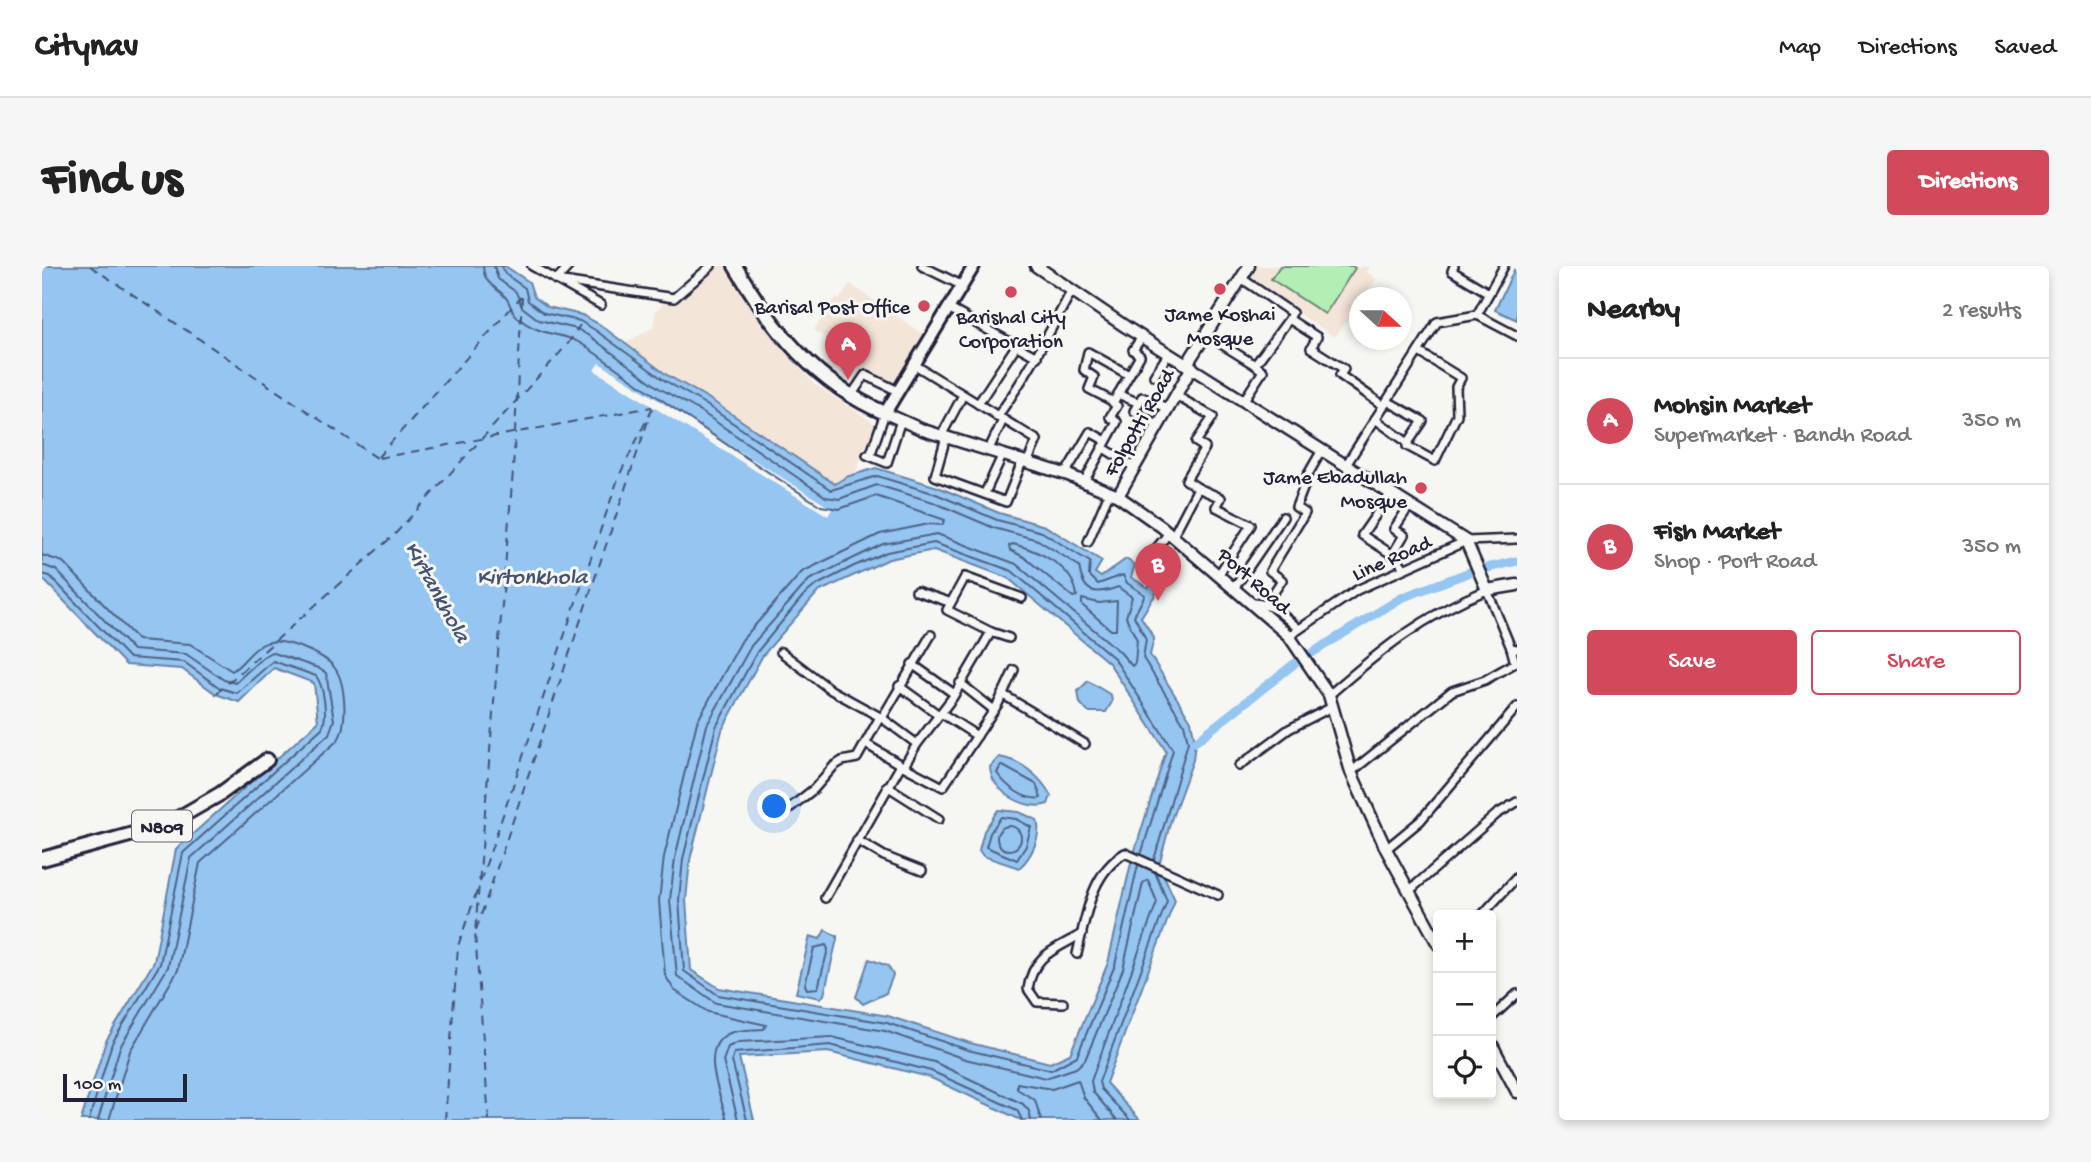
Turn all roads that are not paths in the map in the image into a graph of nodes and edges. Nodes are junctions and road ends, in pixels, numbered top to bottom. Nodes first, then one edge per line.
1 (532, 266) edge
2 (569, 266) edge
3 (711, 266) edge
4 (735, 266) edge
5 (922, 266) edge
6 (974, 266) edge
7 (1036, 266) edge
8 (1249, 266) edge
9 (1454, 266) edge
10 (1504, 266) edge
11 (1241, 278) junction
12 (556, 279) junction
13 (962, 286) junction
14 (1072, 290) junction
15 (1489, 293) junction
16 (601, 305) dead end
17 (950, 309) junction
18 (1477, 315) junction
19 (1289, 318) junction
20 (1205, 334) junction
21 (1517, 336) edge
22 (1142, 337) junction
23 (1016, 346) junction
24 (1419, 352) junction
25 (1169, 353) junction
26 (1037, 357) junction
27 (915, 365) junction
28 (1255, 365) junction
29 (1189, 366) junction
30 (1129, 375) junction
31 (1154, 376) dead end
32 (898, 391) junction
33 (1118, 394) junction
34 (963, 395) junction
35 (1175, 395) junction
36 (850, 397) junction
37 (1244, 400) junction
38 (1114, 402) junction
39 (1139, 403) junction
40 (978, 404) junction
41 (1386, 404) junction
42 (1167, 408) junction
43 (885, 413) junction
44 (1000, 419) junction
45 (1375, 419) junction
46 (901, 420) junction
47 (1157, 425) junction
48 (943, 436) junction
49 (1408, 443) junction
50 (1104, 444) junction
51 (1322, 450) junction
52 (988, 451) junction
53 (1002, 456) junction
54 (1024, 463) junction
55 (1346, 465) junction
56 (1134, 467) junction
57 (1065, 474) junction
58 (1084, 482) junction
59 (1198, 488) junction
60 (985, 493) junction
61 (1391, 493) junction
62 (1114, 494) junction
63 (1410, 505) junction
64 (1283, 517) dead end
65 (1171, 534) junction
66 (1517, 539) edge
67 (1466, 541) junction
68 (1088, 542) dead end
69 (1392, 555) junction
70 (1404, 568) junction
71 (1153, 570) dead end
72 (1219, 574) junction
73 (1517, 585) edge
74 (1235, 587) junction
75 (1487, 590) junction
76 (916, 591) dead end
77 (1022, 598) dead end
78 (949, 602) junction
79 (1254, 604) junction
80 (1266, 604) junction
81 (1299, 629) junction
82 (991, 632) junction
83 (931, 635) dead end
84 (1009, 638) dead end
85 (1292, 639) junction
86 (1514, 649) edge
87 (781, 652) dead end
88 (912, 664) junction
89 (1014, 670) dead end
90 (960, 683) junction
91 (899, 686) junction
92 (953, 693) junction
93 (1002, 694) junction
94 (1329, 695) junction
95 (1332, 707) junction
96 (1517, 707) edge
97 (994, 710) junction
98 (940, 714) junction
99 (881, 718) junction
100 (977, 736) junction
101 (866, 744) junction
102 (917, 744) junction
103 (1085, 744) dead end
104 (267, 761) dead end
105 (903, 766) junction
106 (1239, 766) dead end
107 (1351, 772) junction
108 (887, 786) junction
109 (1517, 802) edge
110 (778, 817) dead end
111 (939, 819) dead end
112 (857, 840) junction
113 (1386, 849) junction
114 (42, 859) edge
115 (922, 871) dead end
116 (1517, 877) edge
117 (1409, 891) junction
118 (1218, 895) dead end
119 (825, 898) dead end
120 (1487, 910) edge
121 (1082, 934) junction
122 (1433, 935) edge
123 (1077, 954) dead end
124 (1517, 994) edge
125 (1063, 1003) dead end
126 (1496, 1013) edge
127 (1496, 1052) edge
128 (1517, 1093) edge

1 - 12 street
2 - 12 street
3 - 12 street
4 - 36 highway
5 - 13 street
6 - 13 main road
7 - 14 main road
8 - 11 main road, Folpotti Road
9 - 15 street
10 - 15 street
11 - 19 street
11 - 20 main road, Folpotti Road
12 - 16 street
13 - 17 main road
14 - 22 main road
14 - 26 street
15 - 18 street
17 - 23 street
17 - 27 main road
18 - 21 street
18 - 24 street
19 - 28 street
19 - 41 street
20 - 28 street
20 - 29 main road, Folpotti Road
22 - 25 main road
22 - 30 street
23 - 26 street
23 - 40 street
24 - 41 street
24 - 49 street
25 - 29 main road
25 - 31 street
26 - 44 street
27 - 32 main road
27 - 34 street
28 - 37 street
29 - 35 main road, Folpotti Road
29 - 37 main road
30 - 33 street
30 - 38 street
32 - 36 street
32 - 43 main road
33 - 38 street
33 - 39 street
34 - 40 street
34 - 48 street
35 - 42 main road, Folpotti Road
35 - 59 street
36 - 43 highway
37 - 51 main road
38 - 50 street
39 - 42 street
39 - 47 street
40 - 44 street
41 - 45 street
41 - 49 street
42 - 47 main road, Folpotti Road
43 - 46 main road, Port Road
43 - 46 street
44 - 52 street
44 - 54 street
45 - 49 street
45 - 55 street
46 - 48 main road, Port Road
47 - 56 main road, Folpotti Road
48 - 52 main road, Port Road
48 - 60 street
50 - 56 street
50 - 57 street
50 - 58 street
51 - 55 main road
51 - 80 street
52 - 53 main road, Port Road
53 - 54 main road, Port Road
53 - 60 street
54 - 57 main road, Port Road
54 - 60 street
55 - 61 main road
56 - 62 main road, Folpotti Road
57 - 58 main road, Port Road
58 - 62 main road, Port Road
59 - 65 street
59 - 72 street
61 - 63 main road
61 - 69 street
62 - 65 main road, Port Road
62 - 68 street
63 - 67 main road
63 - 69 street
64 - 74 street
65 - 71 street
65 - 72 main road, Port Road
66 - 67 street, Line Road
67 - 70 street, Line Road
67 - 75 main road
69 - 70 street
70 - 81 street, Line Road
72 - 74 main road, Port Road
73 - 75 main road
74 - 79 main road, Port Road
75 - 86 street
75 - 94 street
76 - 78 street
77 - 78 street
78 - 82 street
79 - 80 street
79 - 85 main road, Port Road
80 - 81 street
81 - 85 street, Line Road
82 - 84 street
82 - 90 street
83 - 88 street
85 - 94 main road, Port Road
86 - 107 street
87 - 99 street
88 - 91 street
88 - 92 street
89 - 93 street
90 - 92 street
90 - 97 street
91 - 98 street
91 - 99 street
92 - 98 street
93 - 97 street
93 - 103 street
94 - 95 main road, Port Road
95 - 106 street
95 - 107 main road, Port Road
96 - 113 street
97 - 100 street
98 - 100 street
98 - 102 street
99 - 101 street
99 - 102 street
100 - 105 street
101 - 105 street
101 - 110 street
102 - 105 street
104 - 114 highway, N809
105 - 108 street
107 - 113 main road, Port Road
108 - 111 street
108 - 112 street
109 - 117 street
112 - 115 street
112 - 119 street
113 - 117 main road, Port Road
116 - 120 street
117 - 122 main road, Port Road
118 - 121 street
121 - 123 street
121 - 125 street
124 - 126 street
127 - 128 main road

